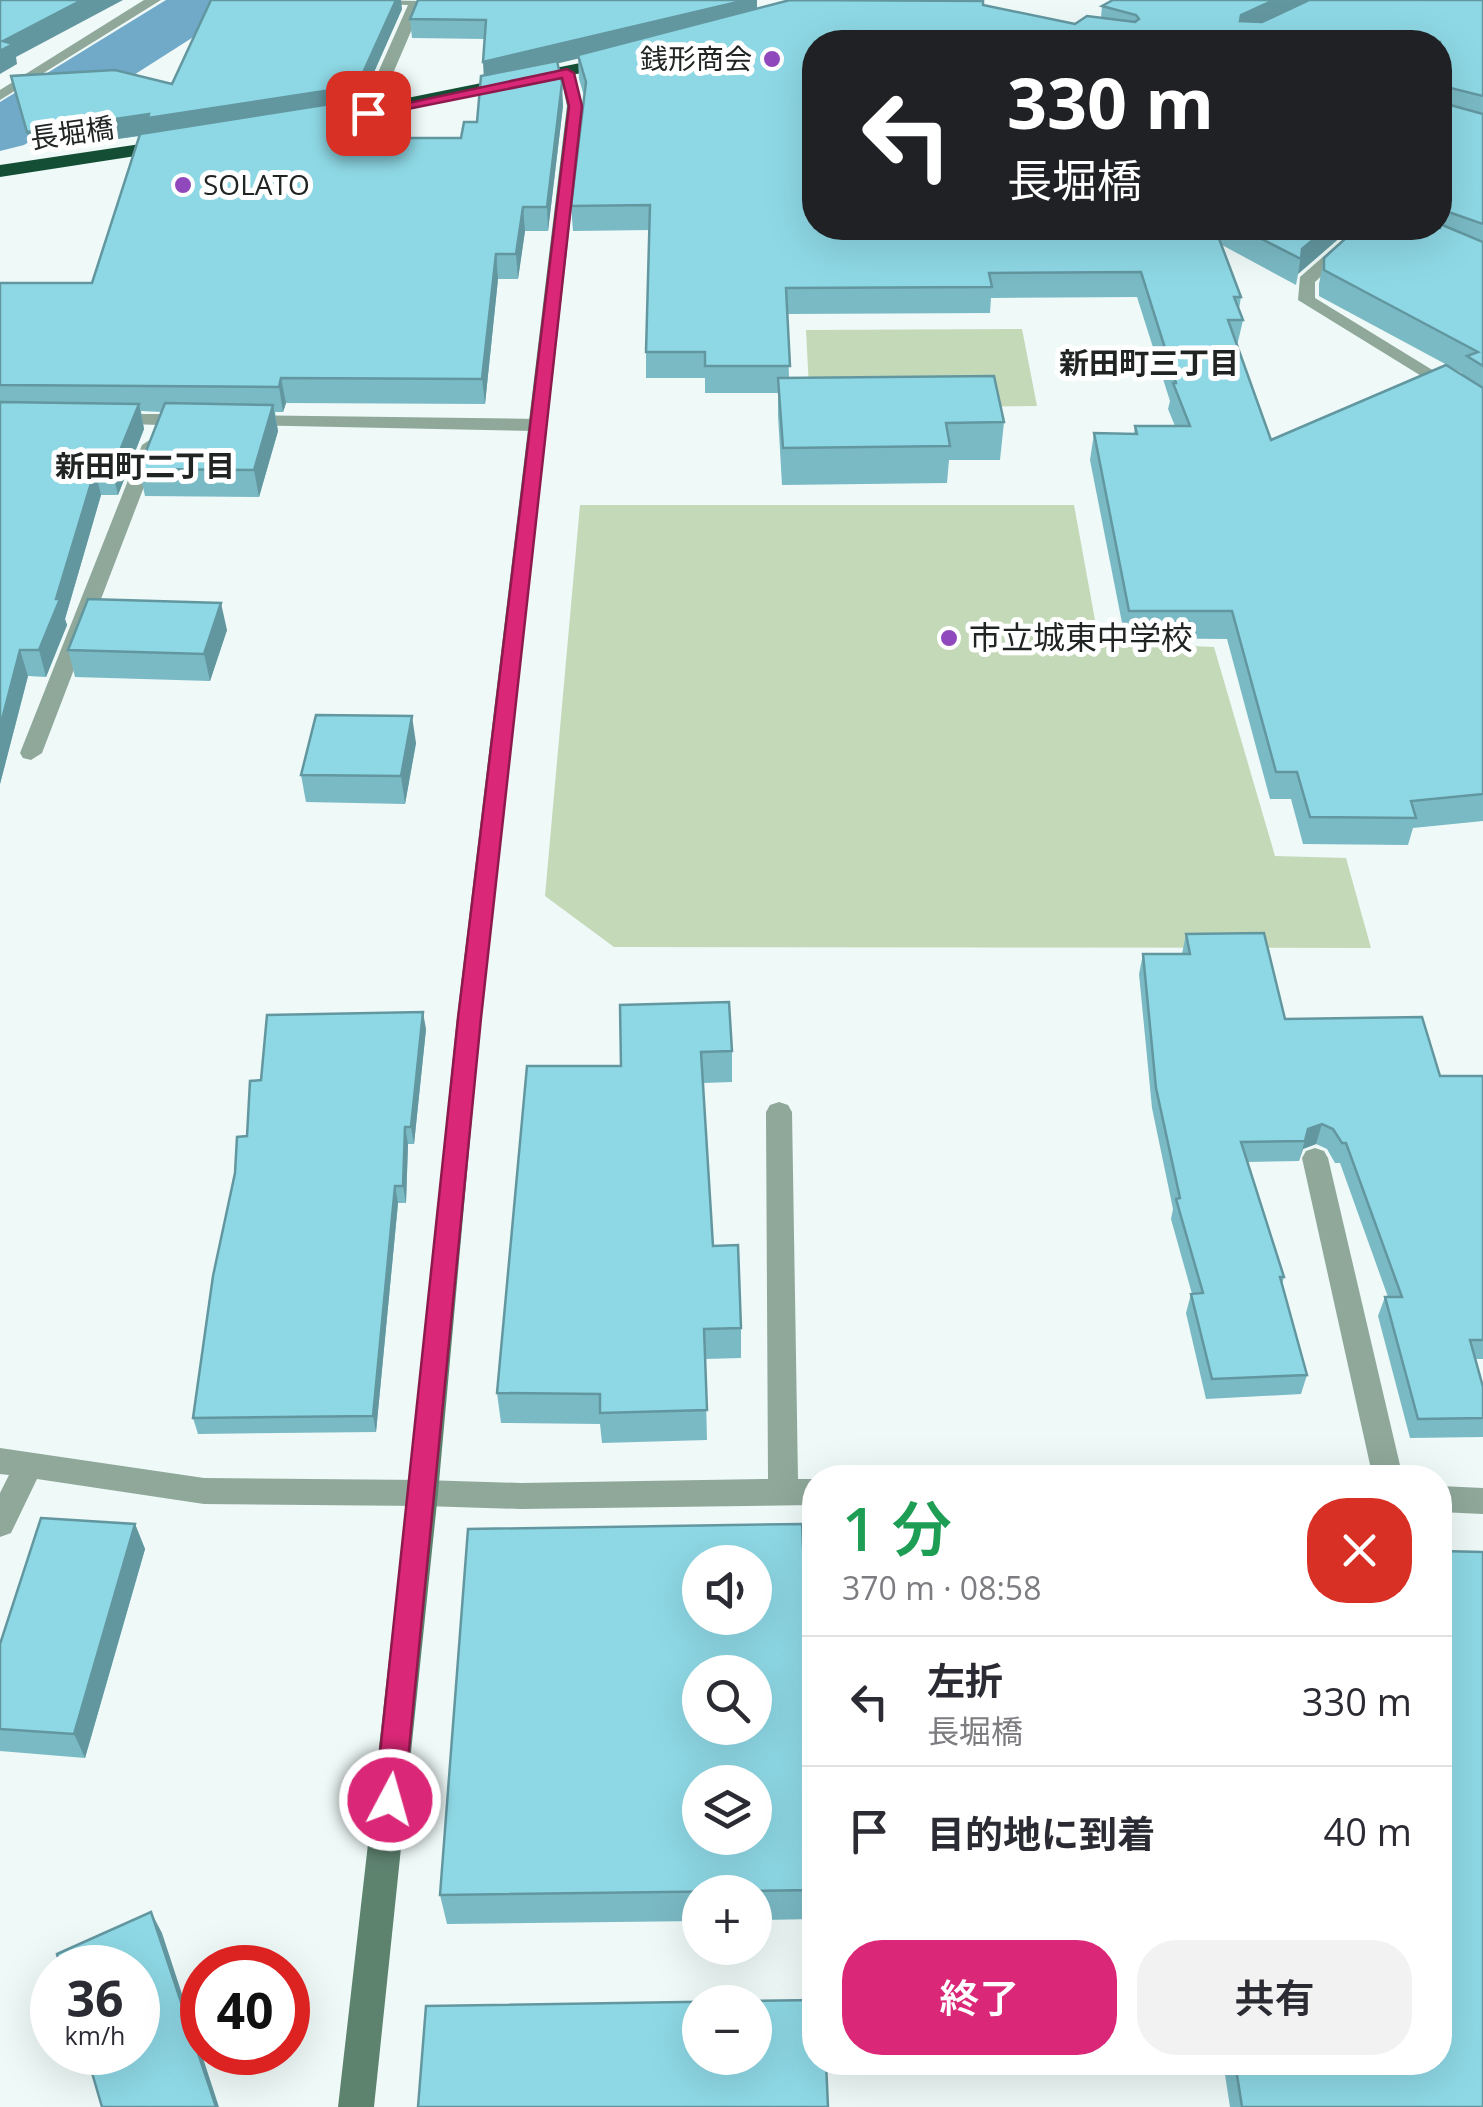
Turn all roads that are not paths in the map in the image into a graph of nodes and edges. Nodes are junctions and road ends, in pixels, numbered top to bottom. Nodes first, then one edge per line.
1 (154, 0) edge
2 (367, 0) edge
3 (626, 59) edge
4 (567, 73) junction
5 (0, 96) edge
6 (368, 113) junction
7 (295, 125) edge
8 (186, 144) edge
9 (0, 171) edge
10 (1352, 240) edge
11 (1483, 409) edge
12 (89, 419) edge
13 (161, 420) junction
14 (538, 425) junction
15 (31, 753) dead end
16 (779, 1112) dead end
17 (1315, 1158) dead end
18 (15, 1463) edge
19 (1385, 1465) edge
20 (783, 1492) junction
21 (802, 1492) edge
22 (423, 1493) junction
23 (1452, 1500) edge
24 (1483, 1501) edge
25 (0, 1524) edge
26 (356, 2107) edge

1 - 5 street
2 - 6 street
3 - 4 highway
4 - 6 highway
4 - 14 street
6 - 7 highway
8 - 9 highway, 長堀橋
10 - 11 street
12 - 13 street
13 - 14 street
13 - 15 street
14 - 22 street
16 - 20 street
17 - 19 street
18 - 22 street
18 - 25 street
20 - 21 street
20 - 22 street
22 - 26 street
23 - 24 street

